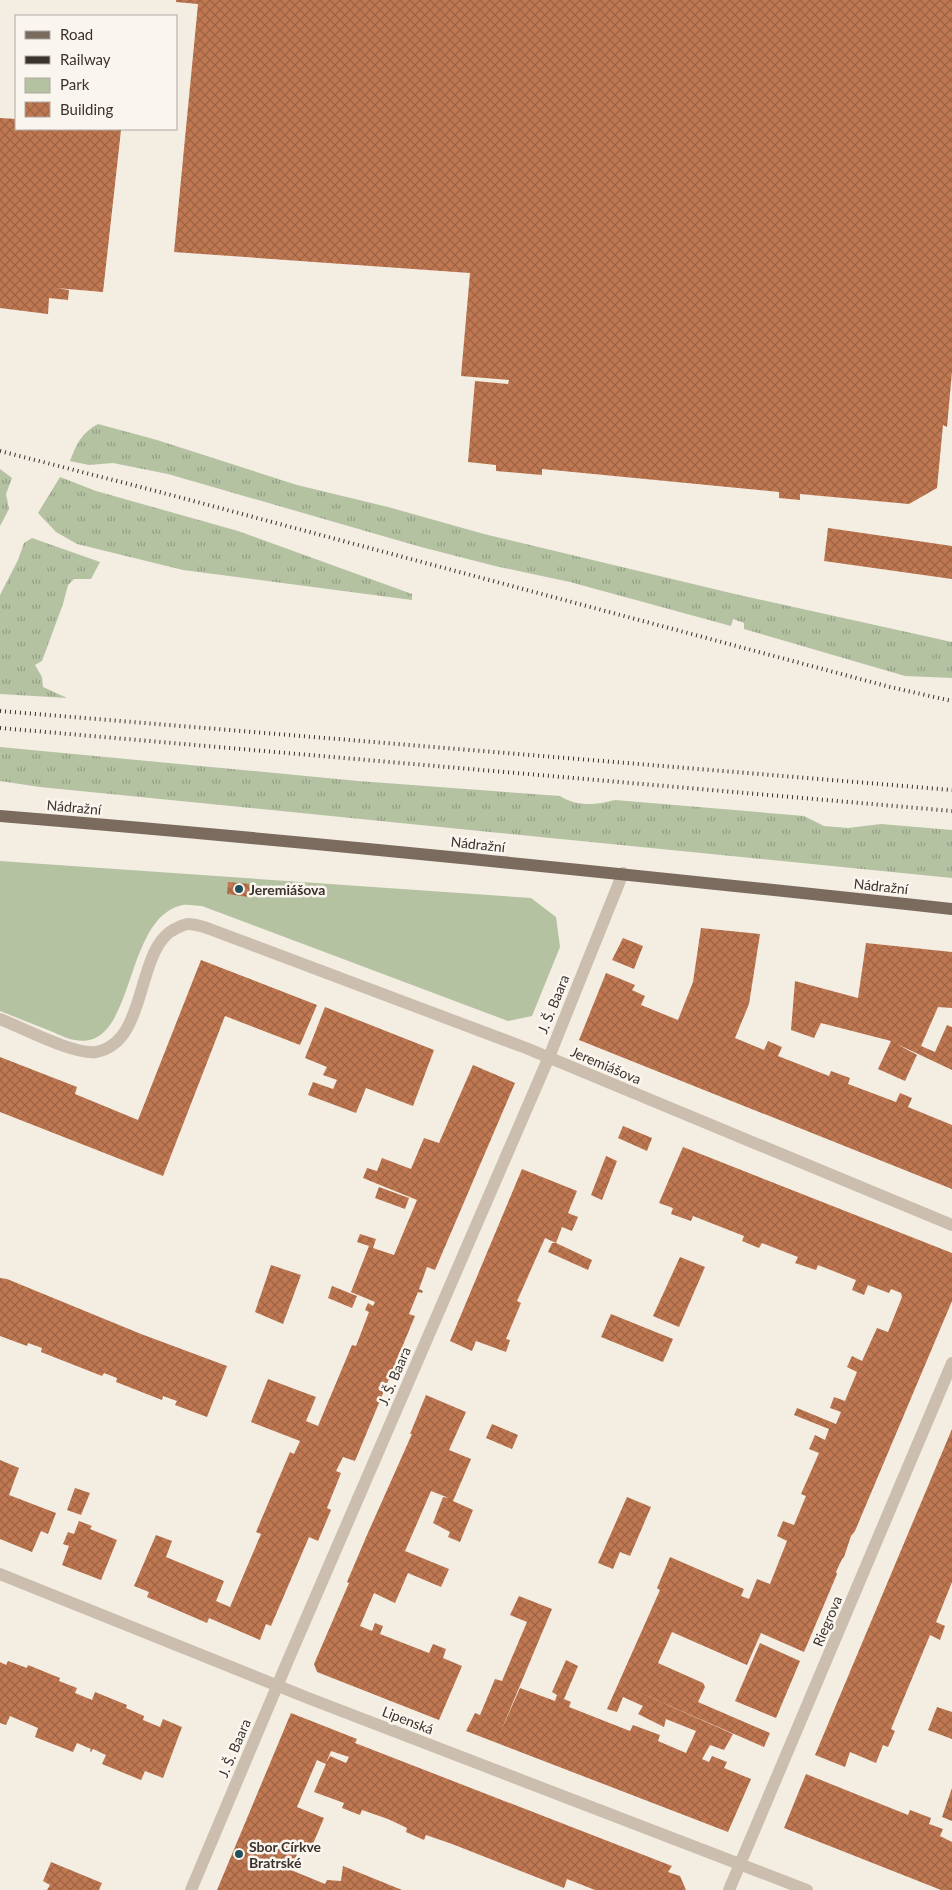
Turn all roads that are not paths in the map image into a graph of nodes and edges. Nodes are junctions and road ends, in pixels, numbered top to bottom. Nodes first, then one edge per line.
1 (0, 816) edge
2 (623, 873) junction
3 (952, 909) edge
4 (0, 1019) edge
5 (548, 1057) junction
6 (952, 1225) edge
7 (952, 1363) edge
8 (0, 1574) edge
9 (277, 1686) junction
10 (740, 1863) junction
11 (191, 1890) edge
12 (729, 1890) edge
13 (807, 1890) edge

1 - 2 main road, Nádražní
2 - 3 main road, Nádražní
2 - 5 street, J. Š. Baara
4 - 5 street, Jeremiášova
5 - 6 street, Jeremiášova
5 - 9 street, J. Š. Baara
7 - 10 street, Riegrova
8 - 9 street, Lipenská
9 - 10 street, Lipenská
9 - 11 street, J. Š. Baara
10 - 12 street, Riegrova
10 - 13 street, Lipenská

